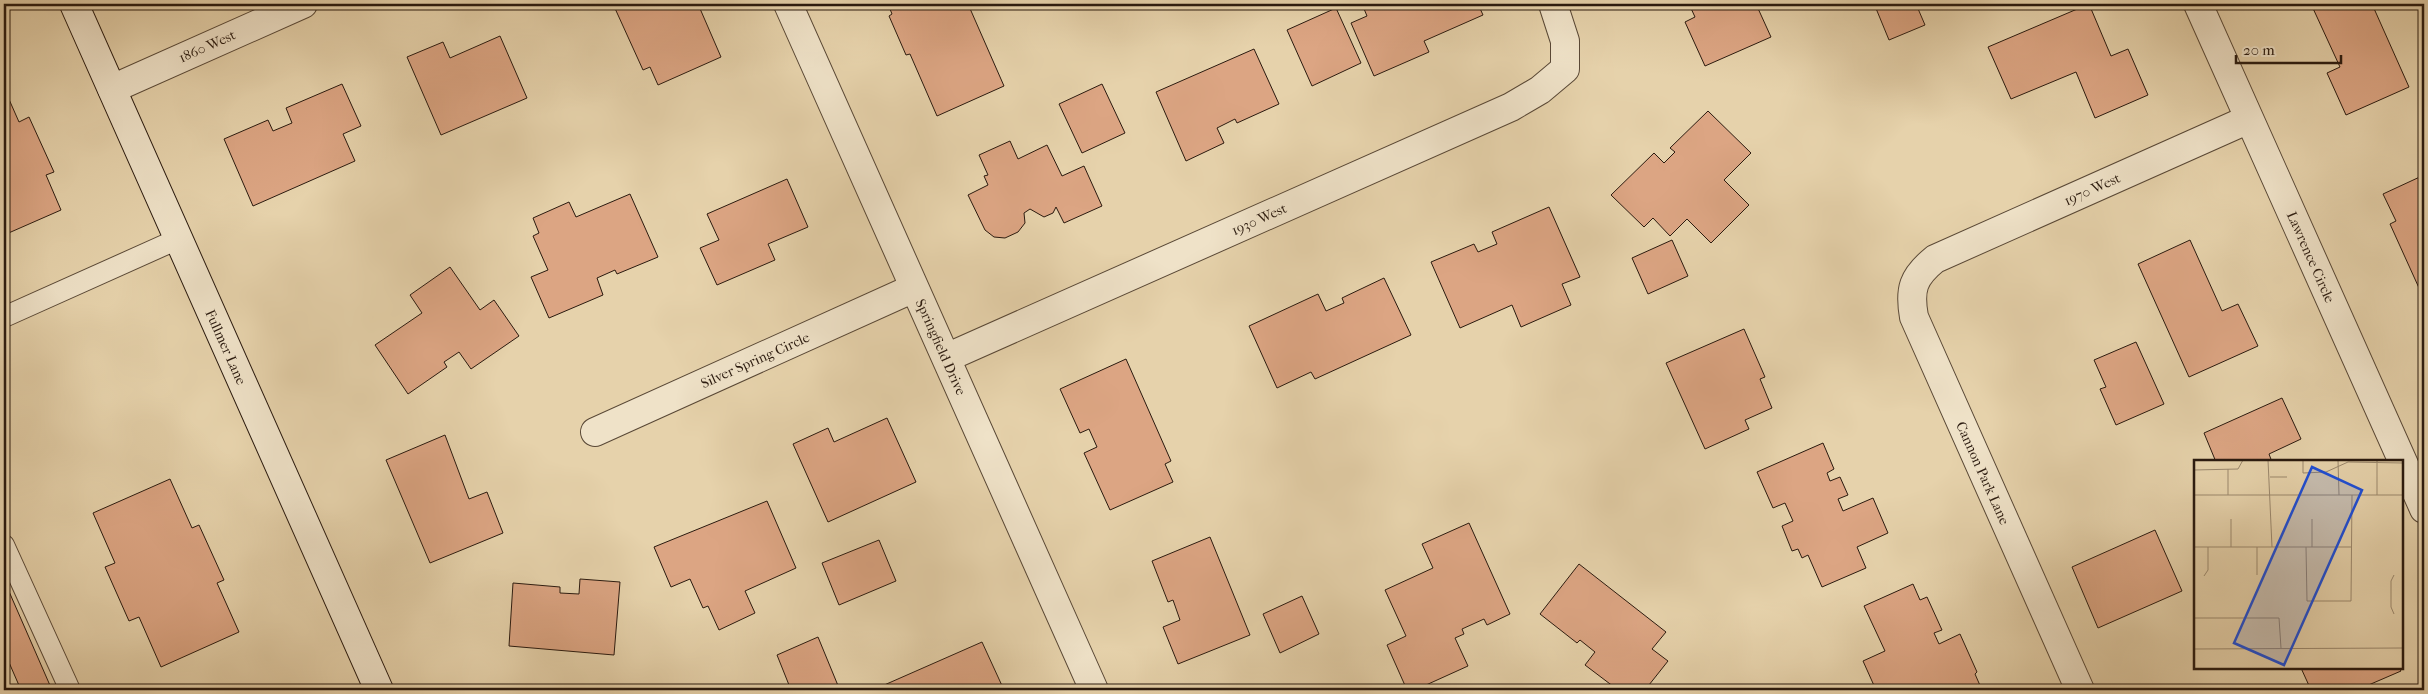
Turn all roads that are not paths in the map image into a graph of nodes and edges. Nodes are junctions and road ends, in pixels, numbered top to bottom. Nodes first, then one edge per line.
1 (74, 4) edge
2 (302, 4) edge
3 (788, 4) edge
4 (1553, 4) edge
5 (2198, 4) edge
6 (112, 89) junction
7 (2249, 119) junction
8 (178, 239) junction
9 (1935, 259) joint
10 (914, 288) junction
11 (4, 317) edge
12 (946, 358) junction
13 (595, 432) dead end
14 (2402, 460) edge
15 (2403, 463) edge
16 (2424, 510) edge
17 (4, 545) edge
18 (70, 690) edge
19 (379, 690) edge
20 (1094, 690) edge
21 (2080, 690) edge

1 - 6 street, Fullmer Lane
2 - 6 street, 1860 West
3 - 10 street, Springfield Drive
4 - 12 street, 1930 West
5 - 7 street, Lawrence Circle
6 - 8 street, Fullmer Lane
7 - 9 street, 1970 West
7 - 14 street, Lawrence Circle
8 - 11 lane
8 - 19 street, Fullmer Lane
9 - 21 street, Cannon Park Lane
10 - 12 street, Springfield Drive
10 - 13 street, Silver Spring Circle
12 - 20 street, Springfield Drive
15 - 16 street, Lawrence Circle
17 - 18 lane

